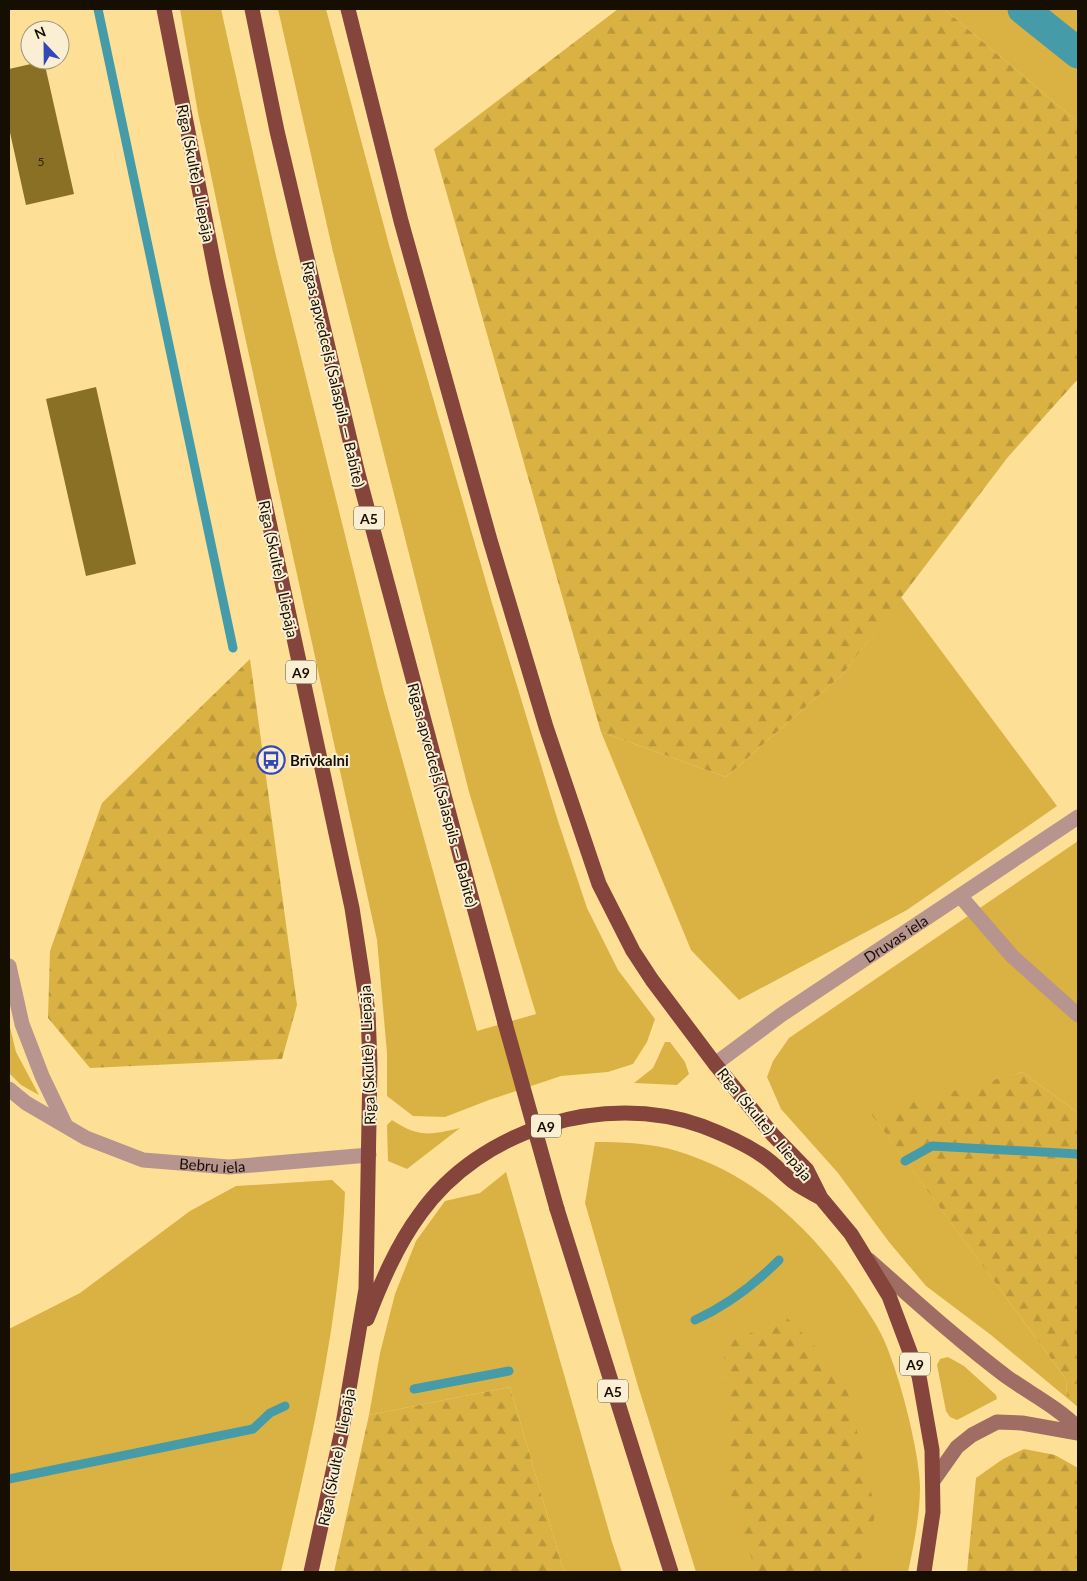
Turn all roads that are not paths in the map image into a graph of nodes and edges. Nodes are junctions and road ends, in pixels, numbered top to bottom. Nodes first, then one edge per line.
1 (164, 9) edge
2 (252, 9) edge
3 (348, 9) edge
4 (1078, 817) edge
5 (961, 897) junction
6 (9, 966) edge
7 (1078, 1015) edge
8 (715, 1064) junction
9 (9, 1089) edge
10 (65, 1124) junction
11 (369, 1155) junction
12 (821, 1198) junction
13 (865, 1257) junction
14 (359, 1341) junction
15 (1078, 1428) edge
16 (1078, 1433) edge
17 (933, 1481) junction
18 (310, 1572) edge
19 (671, 1572) edge
20 (924, 1572) edge

1 - 11 highway, Rīga (Skulte) - Liepāja / A9
2 - 19 highway, Rīgas apvedceļš (Salaspils — Babīte) / A5, bridge
3 - 8 highway, Rīga (Skulte) - Liepāja / A9
4 - 5 street, Druvas iela
5 - 7 street
5 - 8 street, Druvas iela
6 - 10 street
8 - 12 highway, Rīga (Skulte) - Liepāja / A9
9 - 10 street, Bebru iela
10 - 11 street, Bebru iela
11 - 14 highway, Rīga (Skulte) - Liepāja / A9
12 - 13 highway, Rīga (Skulte) - Liepāja / A9
12 - 14 highway, Rīga (Skulte) - Liepāja / A9
13 - 15 main road
13 - 17 highway, Rīga (Skulte) - Liepāja / A9
14 - 18 highway, Rīga (Skulte) - Liepāja / A9
16 - 17 main road
17 - 20 highway, Rīga (Skulte) - Liepāja / A9

